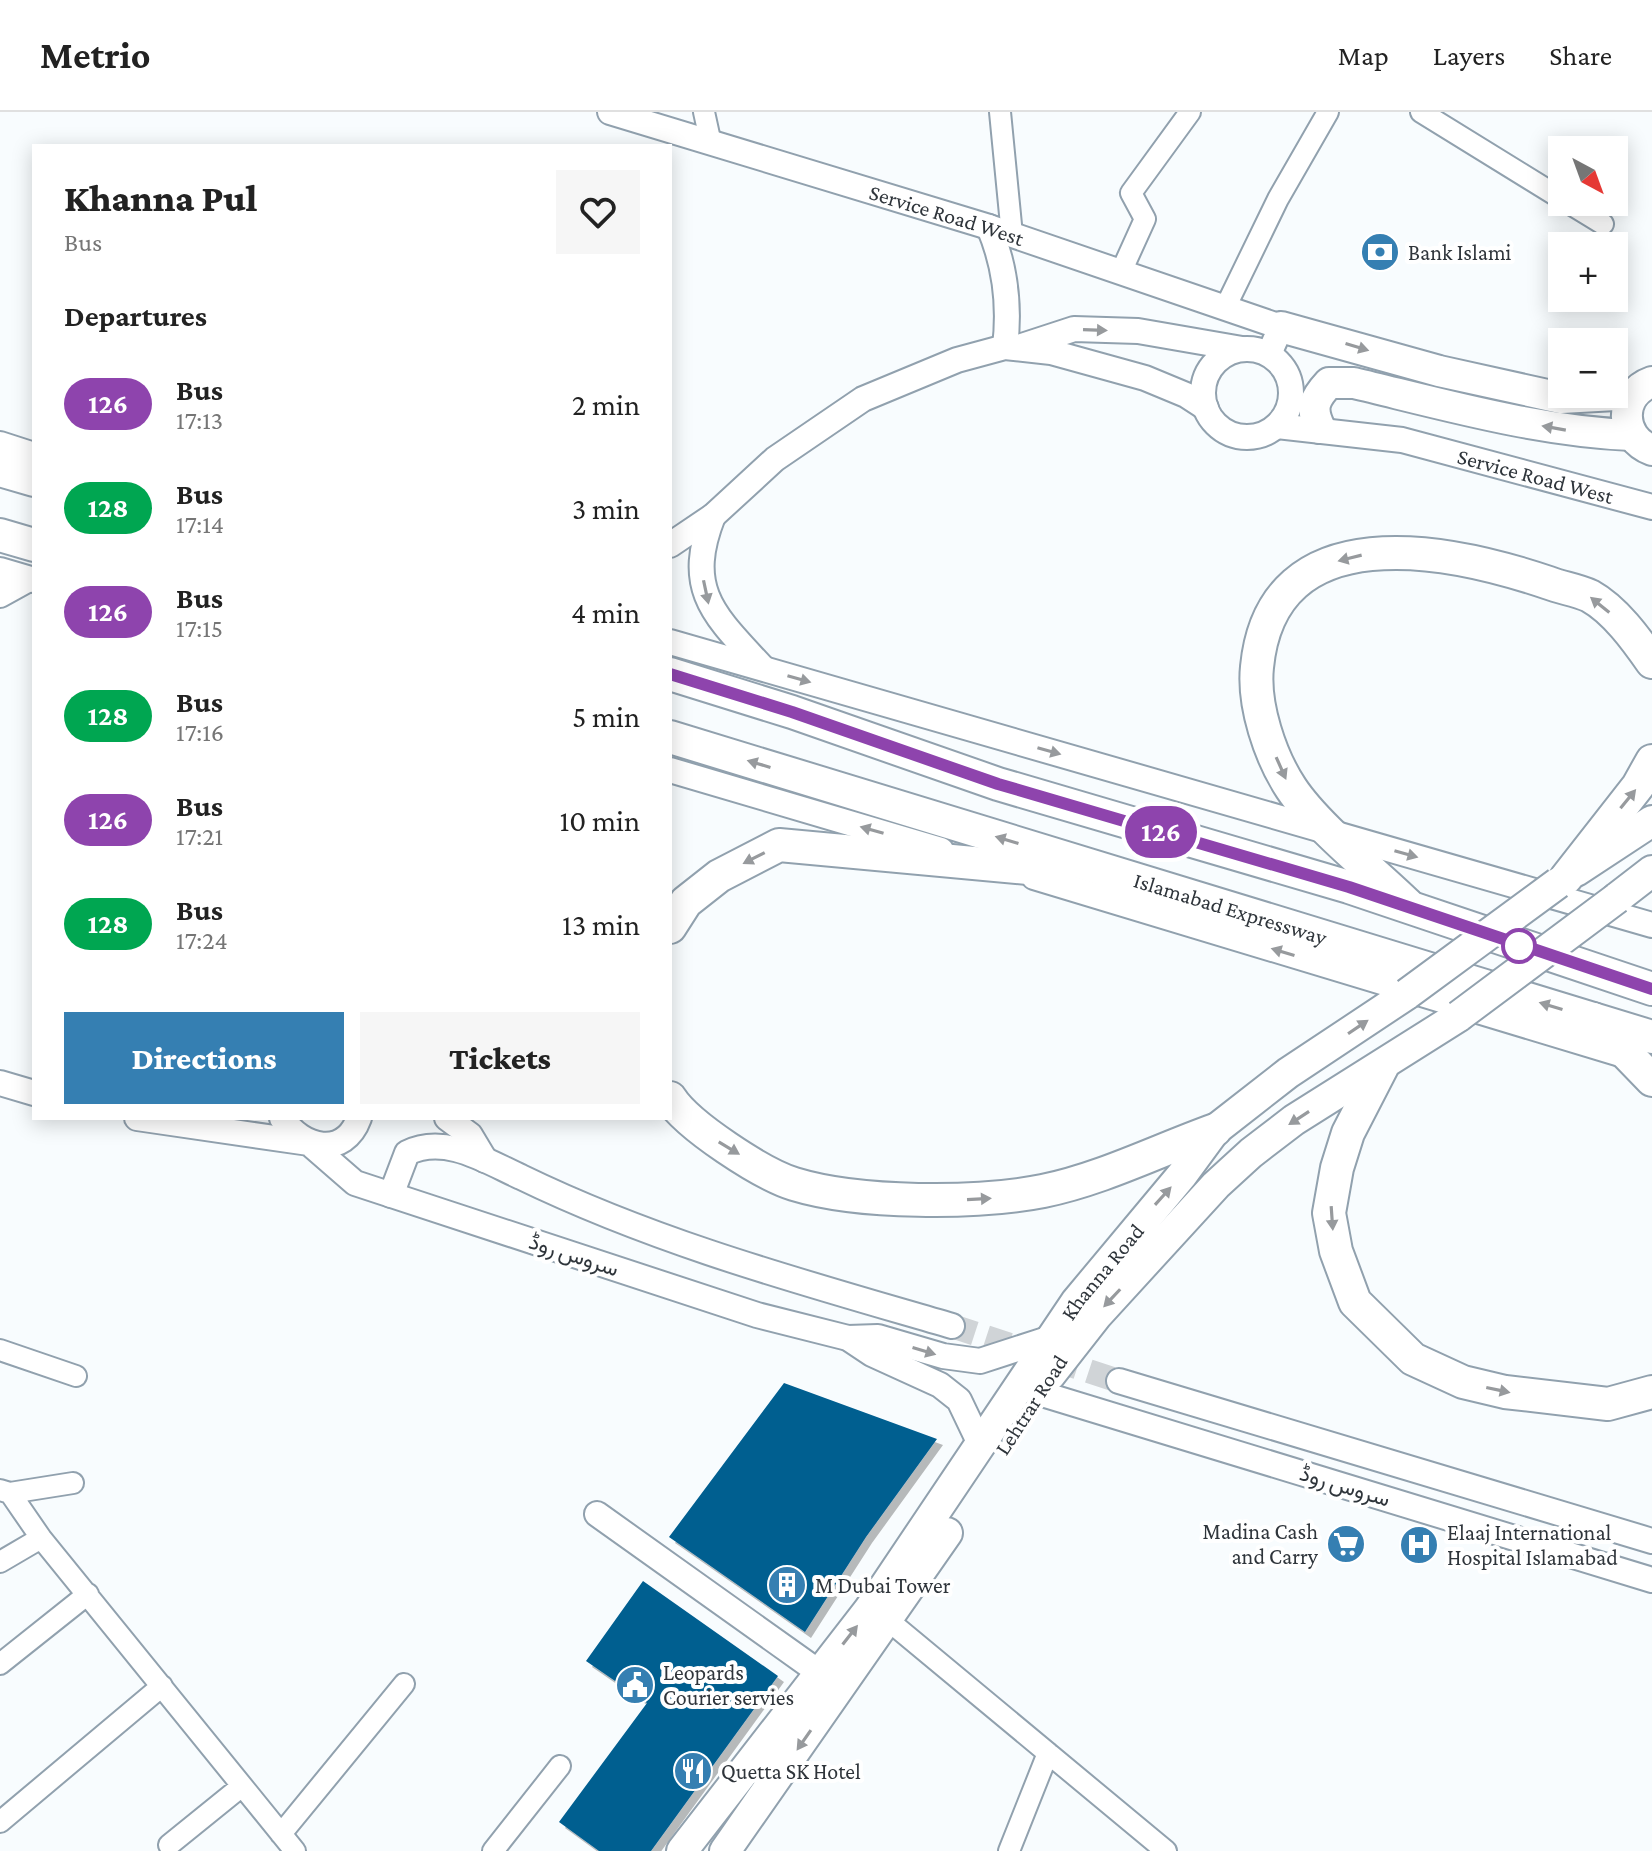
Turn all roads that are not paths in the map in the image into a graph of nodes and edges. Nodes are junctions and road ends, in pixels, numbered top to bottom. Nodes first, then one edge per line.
1 (610, 112) edge
2 (704, 112) edge
3 (1000, 112) edge
4 (1190, 112) edge
5 (1328, 112) edge
6 (1421, 112) edge
7 (711, 144) junction
8 (1548, 190) edge
9 (1590, 216) edge
10 (1603, 224) dead end
11 (1001, 239) junction
12 (1121, 272) junction
13 (1226, 306) junction
14 (1281, 327) junction
15 (1011, 339) junction
16 (1242, 349) junction
17 (1269, 354) junction
18 (1643, 388) edge
19 (1206, 408) junction
20 (1277, 426) junction
21 (1320, 428) junction
22 (1642, 443) edge
23 (0, 444) edge
24 (32, 454) edge
25 (0, 470) edge
26 (32, 479) edge
27 (1652, 507) edge
28 (713, 516) junction
29 (0, 535) edge
30 (32, 544) edge
31 (672, 544) edge
32 (0, 570) edge
33 (31, 579) edge
34 (0, 595) edge
35 (672, 643) edge
36 (1652, 662) edge
37 (764, 669) junction
38 (672, 675) edge
39 (672, 738) edge
40 (1652, 761) edge
41 (672, 771) edge
42 (1652, 821) edge
43 (1334, 833) junction
44 (984, 862) junction
45 (1652, 871) edge
46 (1135, 879) junction
47 (1562, 880) junction
48 (1413, 909) junction
49 (672, 924) edge
50 (1652, 925) edge
51 (1652, 989) edge
52 (1644, 1052) edge
53 (1382, 1067) junction
54 (1652, 1080) edge
55 (0, 1083) edge
56 (32, 1092) edge
57 (672, 1100) edge
58 (151, 1120) edge
59 (283, 1120) edge
60 (358, 1120) edge
61 (450, 1120) edge
62 (1215, 1130) junction
63 (309, 1143) junction
64 (485, 1160) junction
65 (391, 1195) junction
66 (952, 1326) tunnel mouth
67 (848, 1338) junction
68 (1051, 1338) junction
69 (0, 1350) edge
70 (76, 1376) dead end
71 (1119, 1381) tunnel mouth
72 (1652, 1392) edge
73 (1039, 1393) junction
74 (981, 1446) junction
75 (73, 1483) dead end
76 (5, 1492) edge
77 (597, 1514) dead end
78 (41, 1538) junction
79 (1652, 1541) edge
80 (0, 1562) edge
81 (1652, 1580) edge
82 (88, 1594) junction
83 (889, 1621) junction
84 (0, 1664) edge
85 (820, 1673) junction
86 (404, 1684) dead end
87 (162, 1686) junction
88 (1048, 1753) junction
89 (560, 1766) dead end
90 (242, 1786) junction
91 (0, 1822) edge
92 (281, 1834) junction
93 (169, 1845) dead end
94 (295, 1851) edge
95 (493, 1851) edge
96 (682, 1851) edge
97 (725, 1851) edge
98 (1009, 1851) edge
99 (1166, 1851) edge

1 - 7 street, Service Road West
2 - 7 street
3 - 11 street
4 - 12 street
5 - 13 street
6 - 8 street
7 - 11 street, Service Road West
9 - 10 street
11 - 12 street, Service Road West
11 - 15 street
12 - 13 street, Service Road West
13 - 14 street, Service Road West
14 - 17 street
14 -> 18 main road
15 -> 16 street
15 - 19 street
15 - 28 street
16 - 17 street
16 - 19 street
17 - 20 street
18 - 22 main road
19 - 20 street
20 - 21 street, Service Road West
22 -> 21 main road
21 - 27 street, Service Road West
23 - 24 street
25 - 26 highway
28 - 31 street
28 -> 37 street
29 - 30 highway
32 - 33 street
33 - 34 street
35 - 37 street
36 -> 43 highway
37 -> 43 street
38 - 48 highway
46 -> 39 highway, Islamabad Expressway
47 -> 40 highway
44 -> 41 street
42 - 47 main road, Khanna Road
43 - 48 highway
43 -> 50 street
44 - 46 highway
44 -> 49 highway
52 -> 44 street
45 - 53 main road, Lehtrar Road, bridge
52 -> 46 highway, Islamabad Expressway
62 -> 47 main road, Khanna Road, bridge
48 - 51 highway
52 - 54 highway
53 -> 72 highway
53 -> 73 main road, Lehtrar Road
55 - 56 street
57 -> 62 highway
58 - 63 street
59 - 63 street, سروس روڈ
60 - 63 street
61 - 64 street
68 -> 62 main road, Khanna Road
63 - 65 street, سروس روڈ
64 - 65 street
64 - 66 street
65 - 67 street, سروس روڈ
67 -> 68 street
67 - 74 street, سروس روڈ
68 - 74 main road, Khanna Road
69 - 70 street
71 - 79 street
73 - 81 street, سروس روڈ
73 - 83 main road, Lehtrar Road
85 -> 74 main road, Khanna Road
75 - 76 street
76 - 78 street
77 - 85 street
78 - 80 street
78 - 82 street
82 - 84 street
82 - 87 street
83 - 88 street
83 -> 97 main road, Lehtrar Road
85 - 96 main road, Khanna Road
86 - 92 street
87 - 90 street
87 - 91 street
88 - 98 street
88 - 99 street
89 - 95 street
90 - 92 street
90 - 93 street
92 - 94 street

